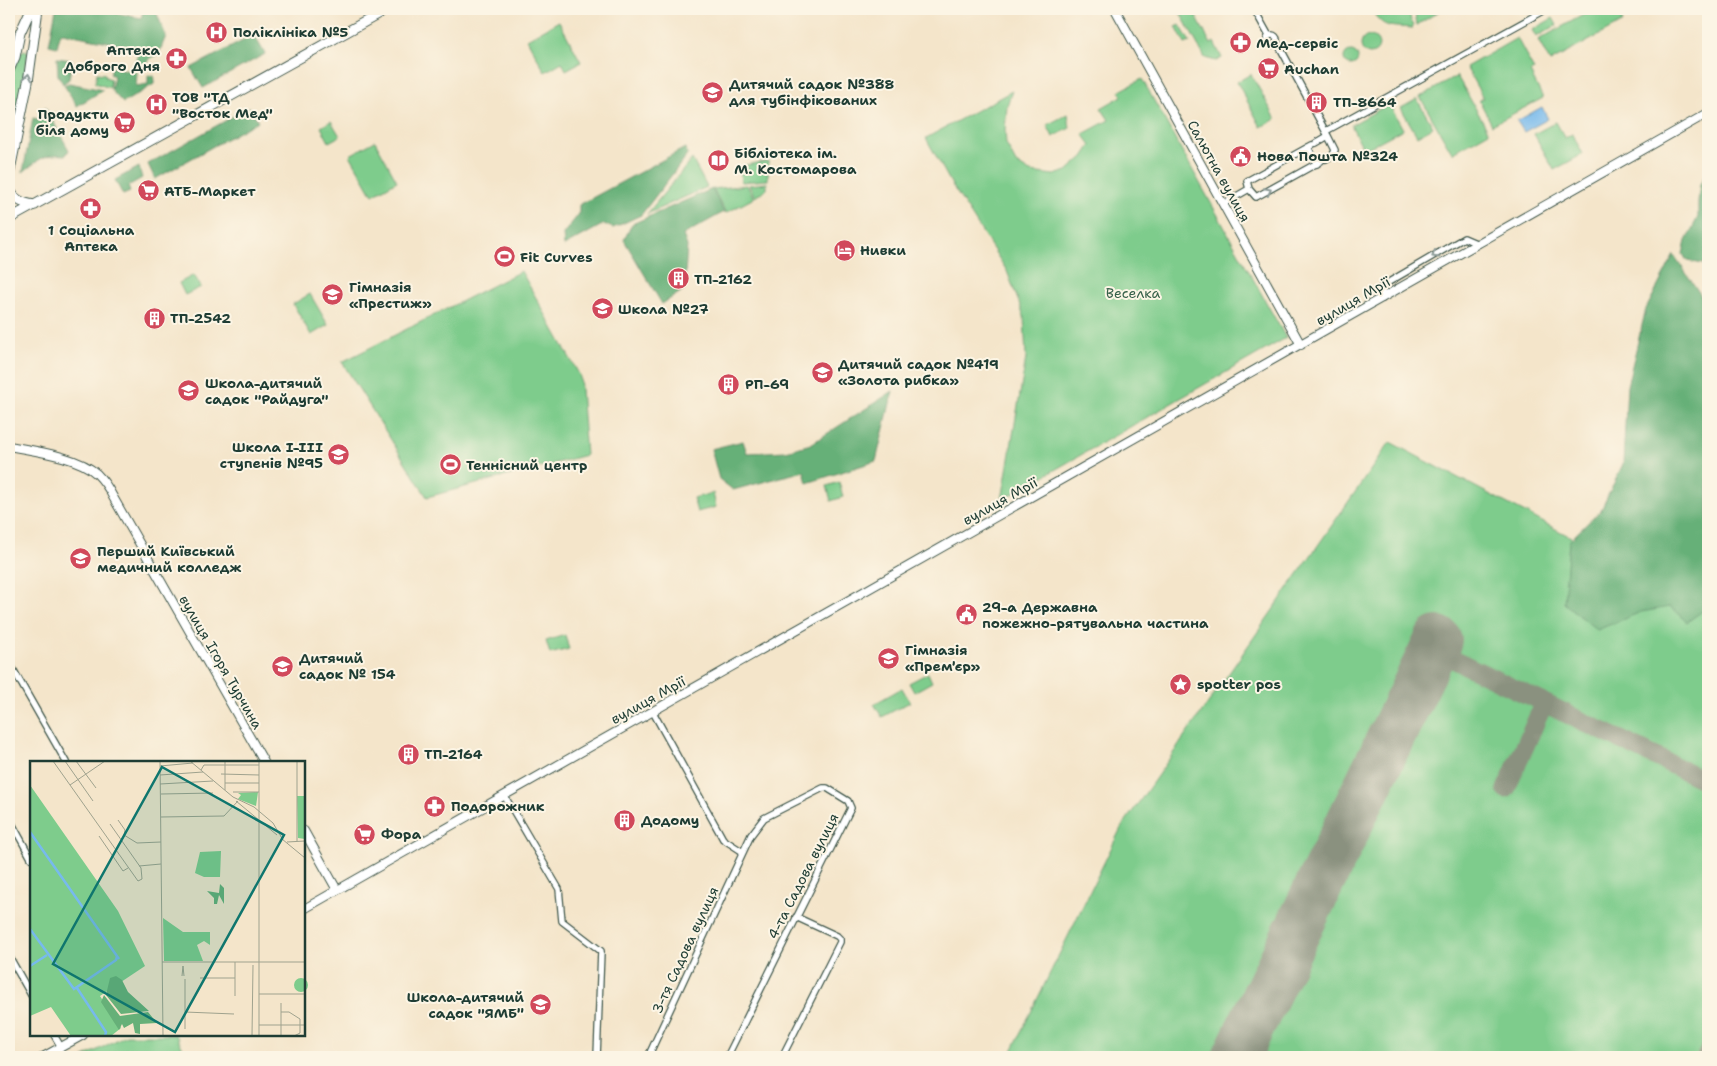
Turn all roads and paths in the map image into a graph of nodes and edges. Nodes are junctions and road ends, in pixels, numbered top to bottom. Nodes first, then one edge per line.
1 (31, 9) edge
2 (38, 9) edge
3 (388, 9) edge
4 (1115, 9) edge
5 (1254, 9) edge
6 (1546, 9) edge
7 (20, 33) junction
8 (34, 37) junction
9 (9, 70) edge
10 (9, 110) edge
11 (1708, 113) edge
12 (1327, 133) junction
13 (16, 136) junction
14 (1312, 145) junction
15 (1321, 162) junction
16 (9, 175) edge
17 (9, 187) edge
18 (1249, 189) junction
19 (1223, 204) junction
20 (35, 205) junction
21 (9, 219) edge
22 (1478, 244) junction
23 (1382, 299) junction
24 (1301, 345) junction
25 (9, 446) edge
26 (9, 662) edge
27 (652, 712) junction
28 (65, 761) edge
29 (263, 761) edge
30 (504, 795) junction
31 (9, 818) edge
32 (305, 833) edge
33 (743, 852) junction
34 (30, 856) edge
35 (337, 890) junction
36 (305, 908) edge
37 (796, 917) junction
38 (9, 956) edge
39 (30, 993) edge
40 (55, 1036) edge
41 (81, 1036) edge
42 (61, 1047) junction
43 (43, 1057) edge
44 (597, 1057) edge
45 (648, 1057) edge
46 (727, 1057) edge
47 (782, 1057) edge

1 - 7 main road
2 - 8 main road
3 - 20 main road
4 - 19 street, Салютна вулиця
5 - 12 street
6 - 12 street
7 - 8 main road
7 - 9 main road
13 -> 8 main road
10 - 13 main road
11 - 22 street, вулиця Мрії
12 - 14 street
12 - 15 street
13 - 16 main road
14 - 15 street
14 - 18 street
18 -> 15 street
17 - 20 main road
18 - 19 street
19 - 24 street, Салютна вулиця
20 - 21 main road
22 - 23 street, вулиця Мрії
22 -> 23 street
23 - 24 street, вулиця Мрії
24 - 27 street, вулиця Мрії
25 - 29 street, вулиця Ігоря Турчина
26 - 28 street
27 - 30 street, вулиця Мрії
27 - 33 street
30 - 35 street, вулиця Мрії
30 - 44 street
31 - 34 street
32 - 35 street
33 - 37 street, 4-та Садова вулиця
33 - 45 street, 3-тя Садова вулиця
35 - 36 street, вулиця Мрії
37 - 46 street, 4-та Садова вулиця
37 - 47 street
38 - 39 street
40 - 42 street
41 - 42 street
42 - 43 street

